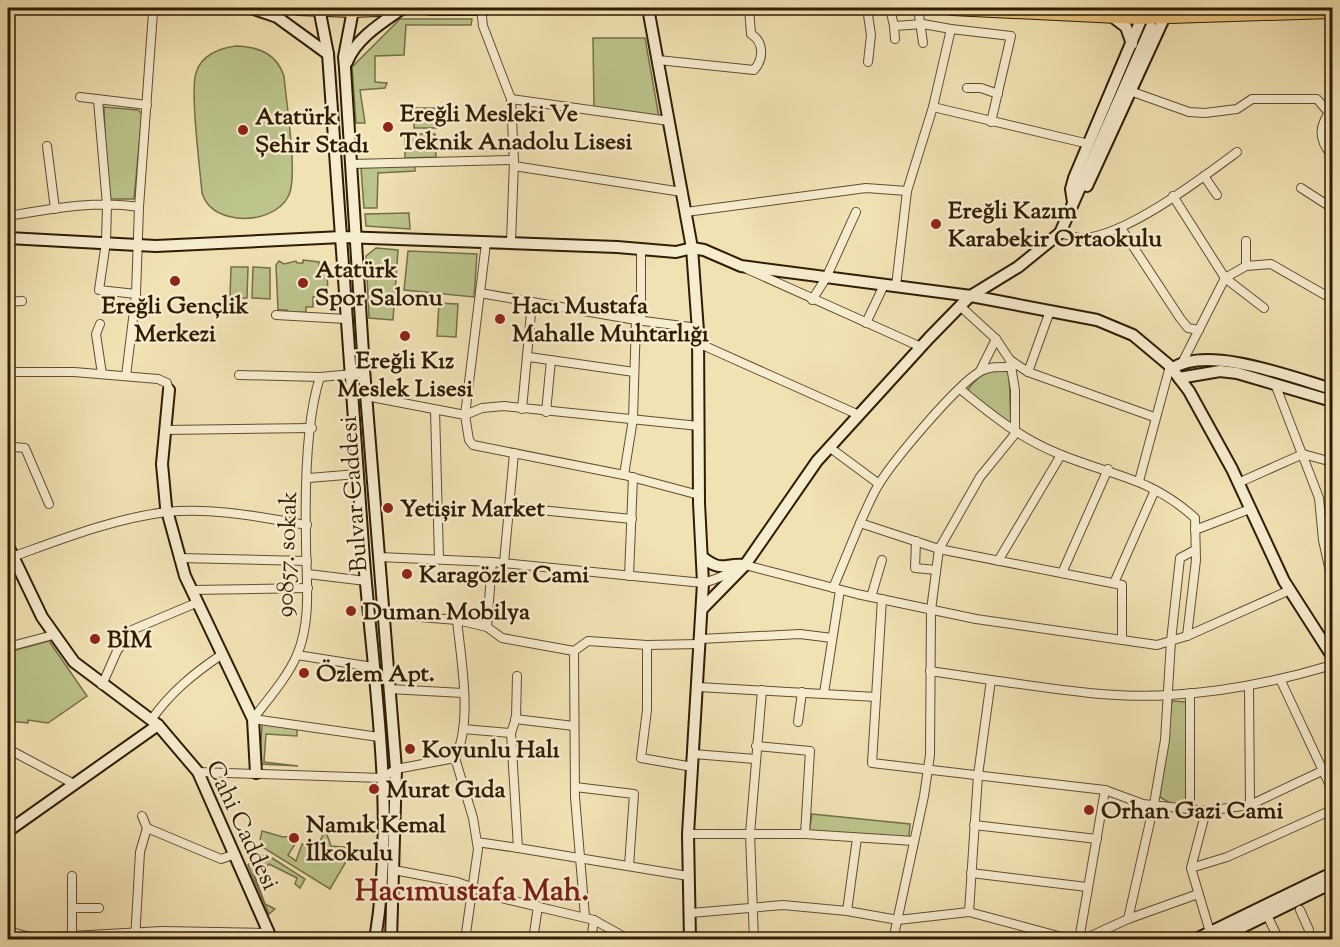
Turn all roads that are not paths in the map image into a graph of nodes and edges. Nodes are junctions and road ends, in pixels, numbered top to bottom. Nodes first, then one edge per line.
1 (251, 8) edge
2 (298, 8) edge
3 (319, 8) edge
4 (403, 8) edge
5 (430, 8) edge
6 (483, 8) edge
7 (648, 8) edge
8 (749, 8) edge
9 (867, 8) edge
10 (890, 8) edge
11 (918, 8) edge
12 (952, 8) edge
13 (353, 9) edge
14 (1332, 11) edge
15 (153, 12) dead end
16 (1169, 12) edge
17 (1110, 15) junction
18 (1147, 17) edge
19 (920, 24) junction
20 (894, 26) junction
21 (951, 29) junction
22 (895, 39) dead end
23 (923, 43) dead end
24 (1132, 45) junction
25 (328, 54) junction
26 (658, 60) junction
27 (868, 62) dead end
28 (345, 68) junction
29 (967, 88) dead end
30 (1130, 92) junction
31 (998, 94) junction
32 (80, 97) dead end
33 (511, 99) junction
34 (98, 100) junction
35 (147, 105) junction
36 (933, 107) junction
37 (1330, 110) edge
38 (669, 121) junction
39 (991, 122) junction
40 (1089, 144) junction
41 (47, 146) dead end
42 (1237, 152) dead end
43 (1332, 156) edge
44 (514, 163) junction
45 (351, 164) junction
46 (1204, 177) junction
47 (1301, 188) dead end
48 (907, 191) junction
49 (682, 192) junction
50 (1217, 195) dead end
51 (1173, 196) junction
52 (1073, 205) junction
53 (107, 206) junction
54 (139, 207) junction
55 (1332, 208) edge
56 (55, 209) junction
57 (686, 212) junction
58 (856, 212) dead end
59 (8, 216) edge
60 (1121, 228) junction
61 (1060, 233) junction
62 (342, 237) junction
63 (8, 238) edge
64 (357, 238) junction
65 (1246, 241) dead end
66 (106, 242) junction
67 (511, 242) junction
68 (486, 243) junction
69 (140, 245) junction
70 (692, 248) junction
71 (641, 249) junction
72 (741, 266) junction
73 (1246, 266) junction
74 (826, 278) junction
75 (1225, 278) junction
76 (890, 286) junction
77 (480, 293) junction
78 (136, 294) junction
79 (971, 296) junction
80 (1332, 299) edge
81 (812, 300) junction
82 (22, 301) dead end
83 (8, 302) edge
84 (532, 302) junction
85 (960, 306) junction
86 (1264, 308) dead end
87 (1050, 310) junction
88 (276, 315) dead end
89 (346, 320) junction
90 (638, 321) junction
91 (866, 323) junction
92 (100, 324) dead end
93 (698, 328) junction
94 (1199, 330) junction
95 (996, 339) junction
96 (698, 343) junction
97 (921, 347) junction
98 (529, 357) junction
99 (551, 360) junction
100 (1182, 363) junction
101 (1011, 364) junction
102 (980, 371) junction
103 (1173, 371) junction
104 (8, 372) edge
105 (634, 372) junction
106 (1028, 372) junction
107 (364, 373) junction
108 (102, 374) junction
109 (349, 374) junction
110 (239, 375) dead end
111 (126, 376) junction
112 (320, 377) junction
113 (1275, 384) junction
114 (960, 389) junction
115 (1332, 389) edge
116 (169, 390) joint
117 (366, 396) junction
118 (1332, 401) edge
119 (522, 409) junction
120 (435, 410) junction
121 (546, 412) junction
122 (465, 415) junction
123 (859, 415) junction
124 (1154, 417) junction
125 (633, 419) junction
126 (699, 426) junction
127 (312, 428) junction
128 (165, 430) junction
129 (1016, 434) junction
130 (829, 447) junction
131 (8, 452) edge
132 (514, 453) junction
133 (1303, 454) junction
134 (1061, 455) junction
135 (1332, 462) edge
136 (1108, 469) junction
137 (357, 474) junction
138 (624, 475) junction
139 (633, 477) junction
140 (309, 478) junction
141 (1139, 481) junction
142 (1238, 483) junction
143 (879, 484) junction
144 (1155, 490) junction
145 (699, 495) junction
146 (49, 504) dead end
147 (509, 507) junction
148 (1250, 509) junction
149 (168, 512) junction
150 (632, 519) junction
151 (860, 524) junction
152 (306, 525) junction
153 (1195, 530) junction
154 (916, 541) junction
155 (939, 549) junction
156 (1196, 550) junction
157 (10, 551) edge
158 (379, 557) junction
159 (702, 557) junction
160 (179, 558) junction
161 (439, 559) junction
162 (882, 560) dead end
163 (307, 561) junction
164 (998, 561) junction
165 (492, 562) junction
166 (504, 563) junction
167 (740, 565) junction
168 (936, 570) junction
169 (308, 573) junction
170 (1062, 573) junction
171 (629, 576) junction
172 (366, 581) junction
173 (1332, 581) edge
174 (704, 583) junction
175 (1114, 583) junction
176 (308, 588) junction
177 (836, 589) junction
178 (191, 590) junction
179 (1290, 590) junction
180 (871, 597) junction
181 (882, 599) junction
182 (196, 603) junction
183 (702, 609) junction
184 (931, 610) junction
185 (383, 614) junction
186 (457, 620) junction
187 (487, 627) junction
188 (53, 635) junction
189 (1187, 636) junction
190 (832, 638) junction
191 (1122, 640) junction
192 (700, 641) junction
193 (1171, 641) junction
194 (647, 645) junction
195 (8, 647) edge
196 (574, 651) junction
197 (221, 655) junction
198 (297, 655) junction
199 (1332, 656) edge
200 (1332, 665) edge
201 (373, 667) junction
202 (930, 671) junction
203 (517, 676) dead end
204 (991, 680) junction
205 (1281, 681) junction
206 (102, 685) junction
207 (698, 687) junction
208 (1249, 687) junction
209 (389, 689) junction
210 (762, 690) junction
211 (802, 692) junction
212 (463, 693) junction
213 (824, 693) junction
214 (1190, 693) junction
215 (1168, 696) junction
216 (876, 697) junction
217 (515, 719) junction
218 (253, 720) junction
219 (798, 722) dead end
220 (155, 723) junction
221 (574, 726) junction
222 (463, 729) junction
223 (512, 733) junction
224 (379, 737) junction
225 (756, 746) junction
226 (8, 749) edge
227 (694, 754) junction
228 (455, 758) junction
229 (755, 759) junction
230 (693, 767) junction
231 (396, 769) junction
232 (927, 770) junction
233 (1324, 770) junction
234 (198, 772) junction
235 (256, 773) junction
236 (978, 775) junction
237 (382, 778) junction
238 (74, 784) junction
239 (575, 787) junction
240 (1106, 790) junction
241 (1332, 790) edge
242 (1154, 804) junction
243 (1250, 805) junction
244 (1332, 810) edge
245 (1190, 811) junction
246 (1206, 812) junction
247 (142, 816) dead end
248 (974, 825) junction
249 (147, 828) junction
250 (8, 829) edge
251 (688, 834) junction
252 (750, 834) junction
253 (805, 834) junction
254 (857, 838) junction
255 (1097, 839) junction
256 (914, 841) junction
257 (477, 842) junction
258 (518, 848) junction
259 (235, 854) junction
260 (582, 858) junction
261 (629, 866) junction
262 (1191, 868) junction
263 (394, 870) junction
264 (971, 873) junction
265 (1332, 873) edge
266 (72, 876) dead end
267 (688, 876) junction
268 (1332, 883) edge
269 (1087, 887) junction
270 (474, 889) junction
271 (1198, 894) junction
272 (538, 906) junction
273 (754, 906) junction
274 (72, 908) junction
275 (99, 908) dead end
276 (1300, 910) dead end
277 (847, 911) junction
278 (969, 912) junction
279 (691, 913) junction
280 (1267, 915) junction
281 (585, 917) junction
282 (1128, 918) junction
283 (594, 920) junction
284 (898, 920) junction
285 (1309, 930) dead end
286 (8, 931) edge
287 (189, 935) edge
288 (135, 936) edge
289 (271, 936) edge
290 (1213, 936) edge
291 (72, 937) junction
292 (375, 939) edge
293 (392, 939) edge
294 (465, 939) edge
295 (533, 939) edge
296 (591, 939) edge
297 (630, 939) edge
298 (690, 939) edge
299 (754, 939) edge
300 (894, 939) edge
301 (1073, 939) edge
302 (1080, 939) edge
303 (1194, 939) edge
304 (1279, 939) edge

1 - 25 street
2 - 3 highway
3 - 13 highway
3 - 25 street
4 - 13 highway
4 - 28 street
5 - 6 highway
6 - 33 street
7 - 26 street
8 - 26 street
9 - 27 street
10 - 20 street
11 - 19 street
12 - 17 highway
13 - 28 street, Bulvar Caddesi
14 - 16 highway
15 - 35 street
16 - 18 highway
16 - 30 street
17 - 18 highway
17 - 24 street
18 - 24 street
18 - 52 street
19 - 20 street
19 - 21 street
19 - 23 street
20 - 22 street
21 - 31 street
21 - 36 street
24 - 40 street
25 - 62 street
26 - 38 street
28 - 45 street, Bulvar Caddesi
29 - 31 street
30 - 37 street
30 - 52 street
31 - 39 street
32 - 34 street
33 - 38 street
33 - 44 street
34 - 35 street
34 - 53 street
35 - 54 street
36 - 39 street
36 - 48 street
37 - 43 street
38 - 49 street
39 - 40 street
40 - 52 street
41 - 56 street
42 - 46 street
44 - 45 street
44 - 49 street
44 - 67 street
45 - 64 street, Bulvar Caddesi
46 - 50 street
46 - 51 street
47 - 55 street
48 - 57 street
48 - 76 street
49 - 57 street
51 - 60 street
51 - 75 street
52 - 61 street
53 - 54 street
53 - 56 street
53 - 66 street
54 - 69 street
56 - 59 street
57 - 70 street
58 - 74 street
60 - 61 street
60 - 94 street
61 - 79 street
62 - 64 street
62 - 69 street
62 - 89 street
63 - 66 street
64 - 68 street
64 - 107 street, Bulvar Caddesi
65 - 73 street
66 - 69 street
66 - 78 street
67 - 68 street
67 - 71 street
68 - 77 street
69 - 78 street
70 - 71 street
70 - 72 street
70 - 93 street
71 - 90 street
72 - 74 street
72 - 81 street
73 - 75 street
73 - 80 street
74 - 76 street
74 - 81 street
75 - 86 street
75 - 94 street
76 - 79 street
76 - 91 street
77 - 84 street
77 - 122 street
78 - 111 street
79 - 85 street
79 - 87 street
81 - 91 street
82 - 83 street
84 - 90 street
84 - 98 street
85 - 95 street
85 - 97 street
87 - 103 street
87 - 106 street
88 - 89 street
89 - 109 street
90 - 93 street
90 - 105 street
91 - 97 street
92 - 108 street
93 - 96 street
94 - 100 street
95 - 101 street
95 - 102 street
96 - 123 street
96 - 126 street
97 - 123 street
98 - 99 street
98 - 119 street
99 - 105 street
99 - 121 street
100 - 103 street
100 - 115 street
101 - 102 street
101 - 106 street
101 - 129 street
102 - 114 street
103 - 113 street
103 - 124 street
103 - 142 street
104 - 108 street
105 - 125 street
106 - 124 street
107 - 109 street
107 - 117 street, Bulvar Caddesi
108 - 111 street
109 - 112 street
109 - 137 street
110 - 112 street
111 - 116 street
112 - 127 street, 90857. sokak
113 - 118 street
113 - 133 street
114 - 129 street
114 - 143 street
116 - 128 street
117 - 120 street
117 - 158 street, Bulvar Caddesi
119 - 121 street
119 - 122 street
120 - 122 street
120 - 161 street
121 - 125 street
122 - 132 street
123 - 130 street
124 - 141 street
125 - 126 street
125 - 138 street
126 - 145 street
127 - 128 street
127 - 140 street, 90857. sokak
128 - 149 street
129 - 134 street
129 - 155 street
130 - 143 street
130 - 167 street
131 - 146 street
132 - 138 street
132 - 147 street
133 - 135 street
133 - 142 street
133 - 173 street
134 - 136 street
134 - 164 street
136 - 141 street
136 - 170 street
137 - 140 street
137 - 172 street
138 - 139 street
139 - 145 street
139 - 150 street
140 - 152 street, 90857. sokak
141 - 144 street
142 - 148 street
143 - 151 street
144 - 153 street
144 - 175 street
145 - 159 street
147 - 150 street
147 - 166 street
148 - 153 street
148 - 179 street
149 - 152 street
149 - 157 street
149 - 160 street
150 - 171 street
151 - 154 street
151 - 177 street
152 - 163 street, 90857. sokak
153 - 156 street
154 - 155 street
154 - 168 street
155 - 164 street
155 - 168 street
156 - 189 street
156 - 193 street
157 - 188 street, Cahi Caddesi
158 - 161 street
158 - 185 street, Bulvar Caddesi
159 - 167 street
159 - 174 street
160 - 163 street
160 - 178 street
161 - 165 street
162 - 180 street
163 - 169 street, 90857. sokak
164 - 170 street
165 - 166 street
165 - 187 street
166 - 171 street
167 - 174 street
167 - 177 street
167 - 183 street
168 - 184 street
169 - 172 street
169 - 176 street, 90857. sokak
170 - 175 street
171 - 174 street
172 - 201 street
174 - 183 street
175 - 191 street
176 - 178 street
176 - 198 street, 90857. sokak
177 - 180 street
177 - 190 street
178 - 182 street
179 - 189 street
179 - 199 street
180 - 181 street
181 - 184 street
181 - 216 street
182 - 197 street
182 - 206 street
183 - 192 street
184 - 191 street
184 - 202 street
185 - 186 street
185 - 209 street, Bulvar Caddesi
186 - 187 street
186 - 212 street
187 - 196 street
188 - 195 street
188 - 206 street, Cahi Caddesi
189 - 193 street
190 - 192 street
190 - 213 street
191 - 193 street
192 - 194 street
192 - 207 street
193 - 215 street
194 - 196 street
194 - 230 street
196 - 221 street
197 - 218 street
197 - 220 street
198 - 201 street
198 - 218 street, 90857. sokak
200 - 205 street
201 - 224 street
202 - 204 street
202 - 232 street
203 - 217 street
204 - 215 street
204 - 236 street
205 - 208 street
205 - 233 street
206 - 220 street, Cahi Caddesi
207 - 210 street
207 - 227 street
208 - 214 street
208 - 243 street
209 - 212 street
209 - 231 street, Bulvar Caddesi
210 - 211 street
210 - 225 street
211 - 213 street
211 - 219 street
212 - 222 street
213 - 216 street
214 - 215 street
214 - 245 street
215 - 242 street
216 - 232 street
217 - 221 street
217 - 223 street
218 - 224 street
218 - 235 street
220 - 234 street, Cahi Caddesi
220 - 238 street
221 - 239 street
222 - 223 street
222 - 228 street
223 - 258 street
224 - 237 street
225 - 229 street
225 - 253 street
226 - 238 street
227 - 229 street
227 - 230 street
228 - 231 street
228 - 257 street
229 - 252 street
230 - 251 street
231 - 237 street
231 - 263 street, Bulvar Caddesi
232 - 236 street
232 - 256 street
233 - 241 street
233 - 243 street
234 - 235 street
234 - 259 street, Cahi Caddesi
235 - 237 street
236 - 240 street
236 - 248 street
237 - 292 street
238 - 250 street
239 - 260 street
239 - 261 street
240 - 242 street
240 - 255 street
242 - 245 street
242 - 282 street
243 - 246 street
244 - 262 street
245 - 246 street
246 - 262 street
247 - 249 street
248 - 255 street
248 - 264 street
249 - 259 street
249 - 288 street
251 - 252 street
251 - 267 street
252 - 253 street
252 - 273 street
253 - 254 street
254 - 256 street
254 - 277 street
255 - 269 street
256 - 284 street
257 - 258 street
257 - 270 street
258 - 260 street
259 - 289 street, Cahi Caddesi
260 - 261 street
260 - 281 street
261 - 267 street
262 - 271 street
263 - 270 street
263 - 293 street, Bulvar Caddesi
264 - 269 street
264 - 278 street
265 - 290 street
266 - 274 street
267 - 279 street
268 - 280 street
269 - 302 street
270 - 272 street
270 - 294 street
271 - 282 street
271 - 290 street
272 - 281 street
272 - 295 street
273 - 277 street
273 - 279 street
273 - 299 street
274 - 275 street
274 - 291 street
276 - 285 street
277 - 284 street
278 - 284 street
278 - 301 street
279 - 298 street
280 - 290 street
280 - 304 street
281 - 283 street
282 - 302 street
283 - 296 street
283 - 297 street
284 - 300 street
286 - 291 street
287 - 288 street
287 - 289 street
288 - 291 street
290 - 303 street

